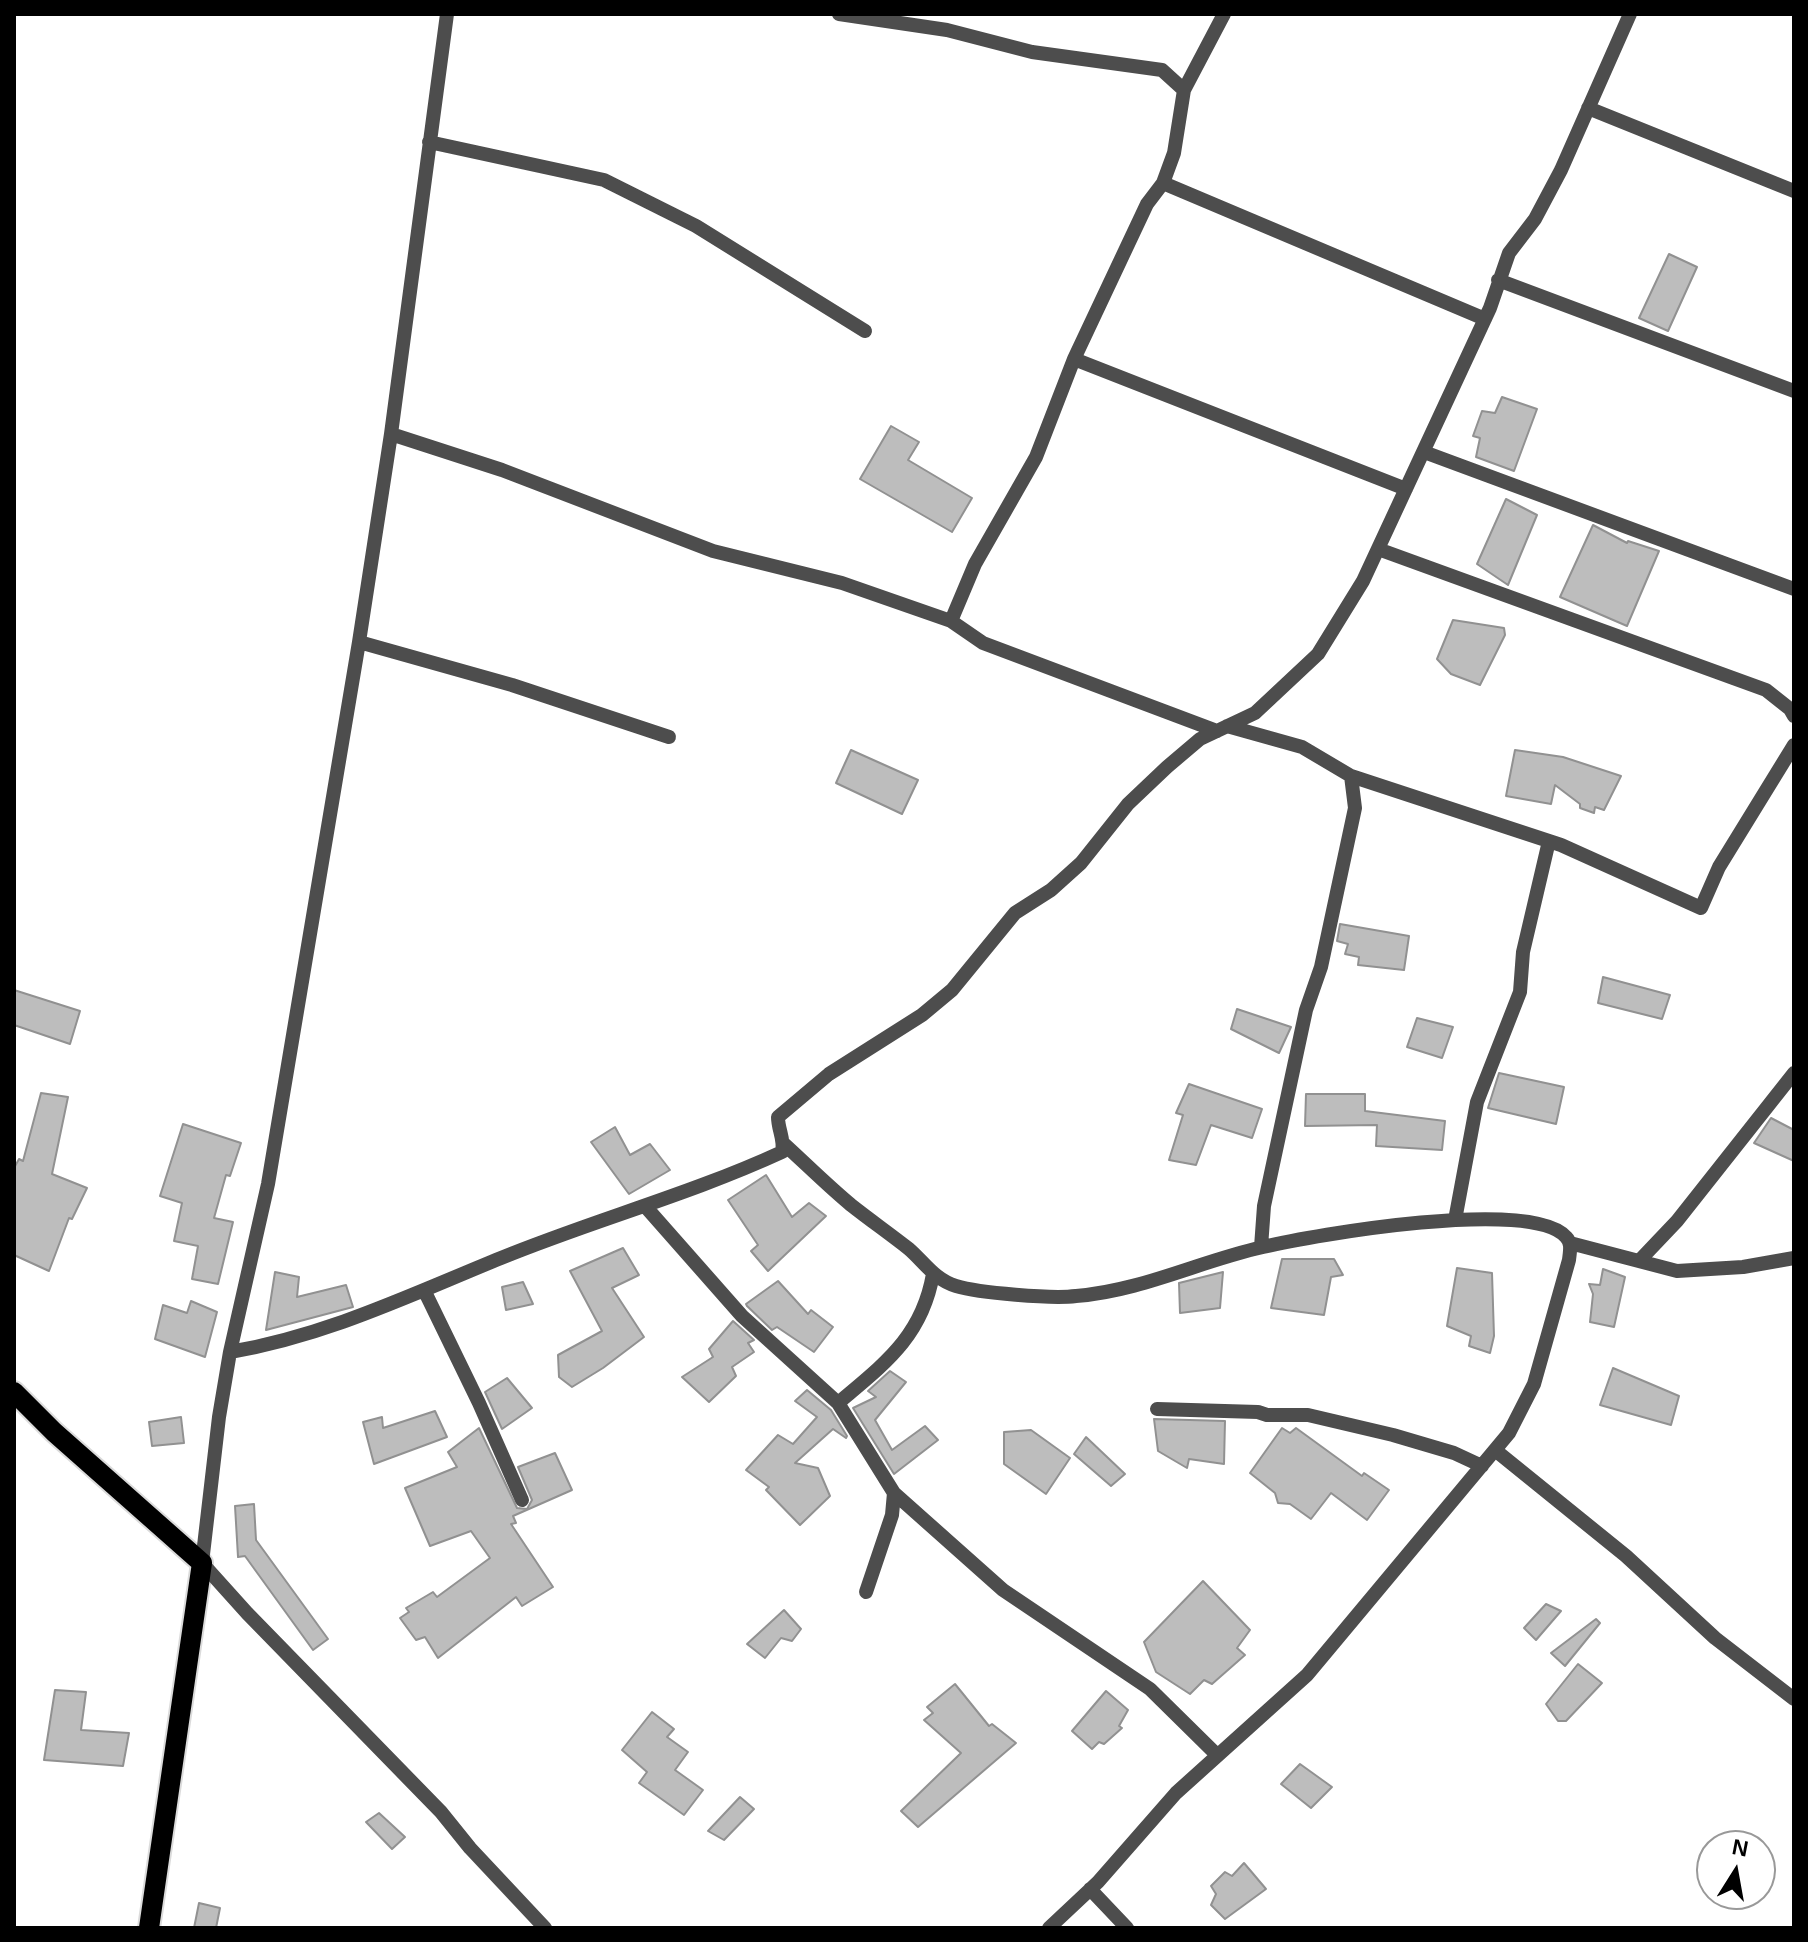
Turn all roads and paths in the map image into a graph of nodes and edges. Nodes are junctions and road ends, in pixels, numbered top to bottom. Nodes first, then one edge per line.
1 (447, 14) edge
2 (839, 14) edge
3 (1224, 14) edge
4 (1630, 14) edge
5 (1184, 90) junction
6 (1588, 108) junction
7 (429, 142) junction
8 (1163, 183) junction
9 (1794, 191) edge
10 (1498, 280) junction
11 (1485, 319) junction
12 (865, 331) dead end
13 (1074, 359) junction
14 (1794, 391) edge
15 (391, 434) junction
16 (1424, 452) junction
17 (1406, 489) junction
18 (1378, 549) junction
19 (1794, 589) edge
20 (951, 621) junction
21 (359, 642) junction
22 (1794, 716) edge
23 (1222, 729) junction
24 (669, 737) dead end
25 (1794, 745) edge
26 (1351, 776) junction
27 (1549, 841) junction
28 (1794, 1073) edge
29 (784, 1144) junction
30 (645, 1206) junction
31 (1455, 1220) junction
32 (1570, 1243) junction
33 (1261, 1247) junction
34 (1794, 1258) edge
35 (1639, 1261) junction
36 (933, 1274) junction
37 (425, 1292) junction
38 (230, 1352) junction
39 (14, 1392) edge
40 (838, 1403) junction
41 (1157, 1409) dead end
42 (1495, 1450) junction
43 (1482, 1466) junction
44 (894, 1493) junction
45 (522, 1500) dead end
46 (202, 1563) junction
47 (866, 1592) dead end
48 (1794, 1699) edge
49 (1217, 1755) junction
50 (1090, 1889) junction
51 (149, 1928) edge
52 (545, 1928) edge
53 (1049, 1928) edge
54 (1127, 1928) edge

1 - 7 street
2 - 5 street
3 - 5 street
4 - 6 street
5 - 8 street
6 - 9 street
6 - 10 street
7 - 12 street
7 - 15 street
8 - 11 street
8 - 13 street
10 - 11 street
10 - 14 street
11 - 16 street
13 - 17 street
13 - 20 street
15 - 20 street
15 - 21 street
16 - 17 street
16 - 19 street
17 - 18 street
18 - 22 street
18 - 23 street
20 - 23 street
21 - 24 street
21 - 38 street
23 - 26 street
23 - 29 street
25 - 27 street
26 - 27 street
26 - 33 street
27 - 31 street
28 - 35 street
29 - 30 street
29 - 36 street
30 - 37 street
30 - 40 street
31 - 32 street
31 - 33 street
32 - 35 street
32 - 42 street
33 - 36 street
34 - 35 street
36 - 40 street
37 - 38 street
37 - 45 street
38 - 46 street
39 - 46 main road
40 - 44 street
41 - 43 street
42 - 43 street
42 - 48 street
43 - 49 street
44 - 47 street
44 - 49 street
46 - 51 main road
46 - 52 street
49 - 50 street
50 - 53 street
50 - 54 street

